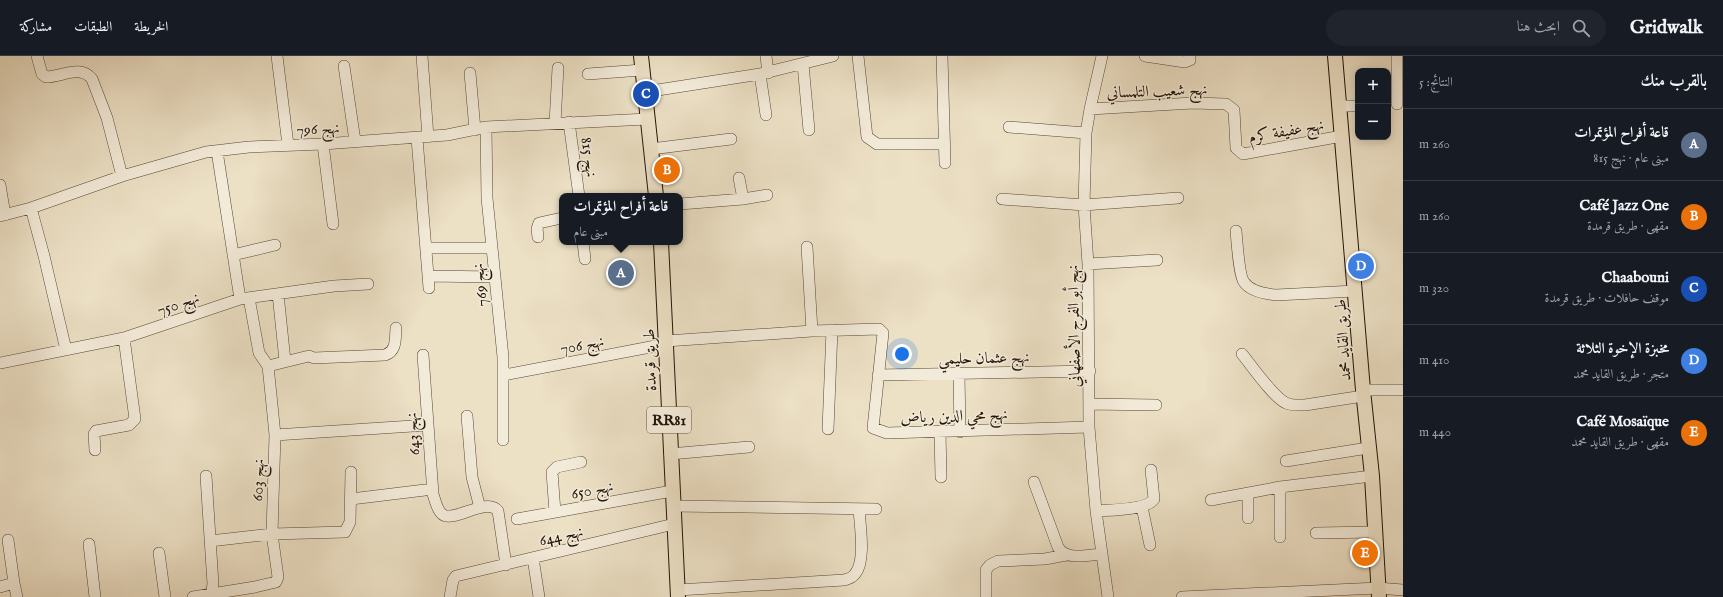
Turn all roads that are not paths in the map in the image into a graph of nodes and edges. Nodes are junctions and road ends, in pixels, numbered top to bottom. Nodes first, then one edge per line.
1 (37, 56) edge
2 (277, 56) edge
3 (422, 56) edge
4 (766, 56) edge
5 (832, 56) edge
6 (858, 56) edge
7 (942, 56) edge
8 (1102, 56) edge
9 (1145, 56) edge
10 (1335, 56) edge
11 (1397, 56) edge
12 (1188, 59) edge
13 (642, 63) edge
14 (803, 64) junction
15 (344, 66) dead end
16 (558, 68) dead end
17 (470, 73) dead end
18 (764, 73) junction
19 (588, 74) dead end
20 (645, 92) junction
21 (1226, 104) joint
22 (1396, 105) edge
23 (1340, 106) junction
24 (1355, 106) edge
25 (1090, 109) junction
26 (766, 115) dead end
27 (648, 119) junction
28 (569, 122) junction
29 (555, 123) junction
30 (1009, 127) dead end
31 (480, 129) junction
32 (809, 130) dead end
33 (1086, 133) junction
34 (1342, 136) junction
35 (422, 137) junction
36 (731, 139) dead end
37 (355, 141) junction
38 (323, 144) junction
39 (944, 144) junction
40 (288, 145) junction
41 (650, 149) junction
42 (217, 151) junction
43 (945, 163) dead end
44 (122, 176) junction
45 (739, 178) dead end
46 (0, 185) edge
47 (579, 193) edge
48 (656, 193) edge
49 (767, 195) dead end
50 (1178, 198) dead end
51 (743, 199) junction
52 (1002, 199) dead end
53 (683, 204) edge
54 (1084, 204) junction
55 (31, 208) junction
56 (2, 215) edge
57 (559, 219) edge
58 (333, 224) dead end
59 (1236, 231) dead end
60 (538, 237) dead end
61 (275, 245) dead end
62 (583, 245) edge
63 (661, 245) edge
64 (807, 247) dead end
65 (426, 248) junction
66 (491, 248) junction
67 (233, 255) junction
68 (585, 259) dead end
69 (1157, 260) dead end
70 (1088, 264) junction
71 (428, 276) junction
72 (494, 277) junction
73 (368, 284) dead end
74 (429, 288) dead end
75 (1355, 291) junction
76 (278, 294) junction
77 (244, 299) junction
78 (396, 328) dead end
79 (812, 330) junction
80 (832, 330) junction
81 (124, 338) junction
82 (666, 343) junction
83 (66, 350) junction
84 (1242, 354) dead end
85 (423, 355) dead end
86 (285, 361) junction
87 (0, 364) edge
88 (268, 366) junction
89 (1090, 371) junction
90 (958, 374) junction
91 (504, 375) junction
92 (878, 375) junction
93 (1403, 390) edge
94 (1363, 393) junction
95 (1090, 404) junction
96 (1156, 405) dead end
97 (467, 416) dead end
98 (428, 426) junction
99 (1089, 427) junction
100 (828, 430) dead end
101 (940, 432) junction
102 (960, 432) junction
103 (275, 435) junction
104 (503, 440) dead end
105 (749, 447) dead end
106 (1368, 448) junction
107 (95, 450) dead end
108 (670, 454) junction
109 (1286, 461) dead end
110 (581, 462) dead end
111 (1151, 470) dead end
112 (351, 472) dead end
113 (206, 476) dead end
114 (1372, 476) junction
115 (941, 477) dead end
116 (1034, 482) dead end
117 (1280, 486) junction
118 (425, 490) dead end
119 (672, 491) junction
120 (1248, 493) junction
121 (350, 499) junction
122 (1211, 500) dead end
123 (673, 506) junction
124 (1142, 507) junction
125 (480, 508) junction
126 (859, 509) junction
127 (876, 509) dead end
128 (1096, 511) junction
129 (555, 512) junction
130 (1248, 518) dead end
131 (517, 519) dead end
132 (674, 524) junction
133 (1375, 532) junction
134 (1316, 533) dead end
135 (272, 534) junction
136 (1280, 537) dead end
137 (8, 540) dead end
138 (210, 541) junction
139 (89, 544) dead end
140 (1150, 545) dead end
141 (159, 553) dead end
142 (1102, 554) junction
143 (1066, 555) junction
144 (533, 558) junction
145 (506, 565) junction
146 (14, 584) junction
147 (0, 587) edge
148 (1403, 590) edge
149 (1378, 593) edge
150 (678, 594) edge
151 (211, 595) edge
152 (17, 597) edge
153 (95, 597) edge
154 (165, 597) edge
155 (193, 597) edge
156 (450, 597) edge
157 (539, 597) edge
158 (986, 597) edge
159 (1108, 597) edge
160 (1182, 597) edge

1 - 44 street
2 - 40 street
3 - 35 street
4 - 18 street
5 - 14 street
6 - 39 street
7 - 39 street
8 - 25 street, نهج أبو الفرج الأصفهاني
9 - 12 street
10 - 23 main road, طريق القايد محمد
11 - 22 street
13 - 19 street
13 - 20 main road
14 - 18 street
14 - 32 street
15 - 37 street
16 - 29 street
17 - 31 street, نهج 769
18 - 20 street
18 - 26 street
20 - 27 main road
21 - 25 street, نهج شعيب التلمساني
21 - 34 street, نهج عفيفة كرم
23 - 24 street
23 - 34 main road, طريق القايد محمد
25 - 33 street, نهج أبو الفرج الأصفهاني
27 - 28 street, نهج 796
27 - 41 main road
28 - 29 street, نهج 796
28 - 47 street, نهج 815
29 - 31 street, نهج 796
30 - 33 street
31 - 35 street, نهج 796
31 - 66 street, نهج 769
33 - 54 street, نهج أبو الفرج الأصفهاني
34 - 75 main road, طريق القايد محمد
35 - 37 street, نهج 796
35 - 65 street
36 - 41 street
37 - 38 street, نهج 796
38 - 40 street, نهج 796
38 - 58 street
39 - 43 street
40 - 42 street, نهج 796
41 - 48 main road
42 - 44 street, نهج 796
42 - 67 street, نهج 603
44 - 55 street, نهج 796
45 - 51 street
46 - 56 street
49 - 51 street
50 - 54 street
51 - 53 street
52 - 54 street
54 - 70 street, نهج أبو الفرج الأصفهاني
55 - 56 street, نهج 796
55 - 83 street
57 - 60 street
59 - 75 street
61 - 67 street
62 - 68 street
63 - 82 main road, طريق قرمدة / RR81
64 - 79 street
65 - 66 street
65 - 71 street
66 - 72 street, نهج 769
67 - 77 street, نهج 603
69 - 70 street
70 - 89 street, نهج أبو الفرج الأصفهاني
71 - 72 street
71 - 74 street
72 - 91 street, نهج 769
73 - 76 street, نهج 750
75 - 94 main road, طريق القايد محمد
76 - 77 street, نهج 750
76 - 86 street
77 - 81 street, نهج 750
77 - 88 street, نهج 603
78 - 86 street
79 - 80 street, نهج 706
79 - 82 street, نهج 706
80 - 92 street, نهج 706
80 - 100 street
81 - 83 street, نهج 750
81 - 107 street
82 - 91 street, نهج 706
82 - 108 main road, طريق قرمدة / RR81
83 - 87 street, نهج 750
84 - 94 street
85 - 98 street, نهج 643
86 - 88 street
88 - 103 street, نهج 603
89 - 90 street, نهج عثمان حليمي
89 - 95 street, نهج أبو الفرج الأصفهاني
90 - 92 street, نهج عثمان حليمي
90 - 102 street
91 - 104 street, نهج 769
92 - 101 street, نهج محي الدين رياض
93 - 94 street
94 - 106 main road, طريق القايد محمد
95 - 96 street
95 - 99 street, نهج أبو الفرج الأصفهاني
97 - 125 street
98 - 103 street
98 - 125 street, نهج 643
99 - 102 street, نهج محي الدين رياض
99 - 128 street, نهج أبو الفرج الأصفهاني
101 - 102 street, نهج محي الدين رياض
101 - 115 street
103 - 135 street, نهج 603
105 - 108 street
106 - 109 street
106 - 114 main road, طريق القايد محمد
108 - 119 main road, طريق قرمدة / RR81
110 - 129 street
111 - 124 street
112 - 121 street
113 - 138 street
114 - 117 street
114 - 133 main road, طريق القايد محمد
116 - 143 street
117 - 120 street
117 - 136 street
118 - 121 street
119 - 123 main road, طريق قرمدة / RR81
119 - 129 street, نهج 650
120 - 122 street
120 - 130 street
121 - 135 street
123 - 126 street
123 - 132 main road, طريق قرمدة / RR81
124 - 128 street
124 - 140 street
125 - 145 street
126 - 127 street
126 - 150 street
128 - 142 street, نهج أبو الفرج الأصفهاني
129 - 131 street, نهج 650
132 - 144 street, نهج 644
132 - 150 main road, طريق قرمدة / RR81
133 - 134 street
133 - 149 main road, طريق القايد محمد
135 - 138 street
135 - 151 street, نهج 603
137 - 146 street
138 - 151 street
139 - 153 street
141 - 154 street
142 - 143 street
142 - 159 street, نهج أبو الفرج الأصفهاني
143 - 158 street
144 - 145 street, نهج 644
144 - 157 street
145 - 156 street, نهج 644
146 - 147 street
146 - 152 street
148 - 149 street
149 - 160 street
151 - 155 street, نهج 603

